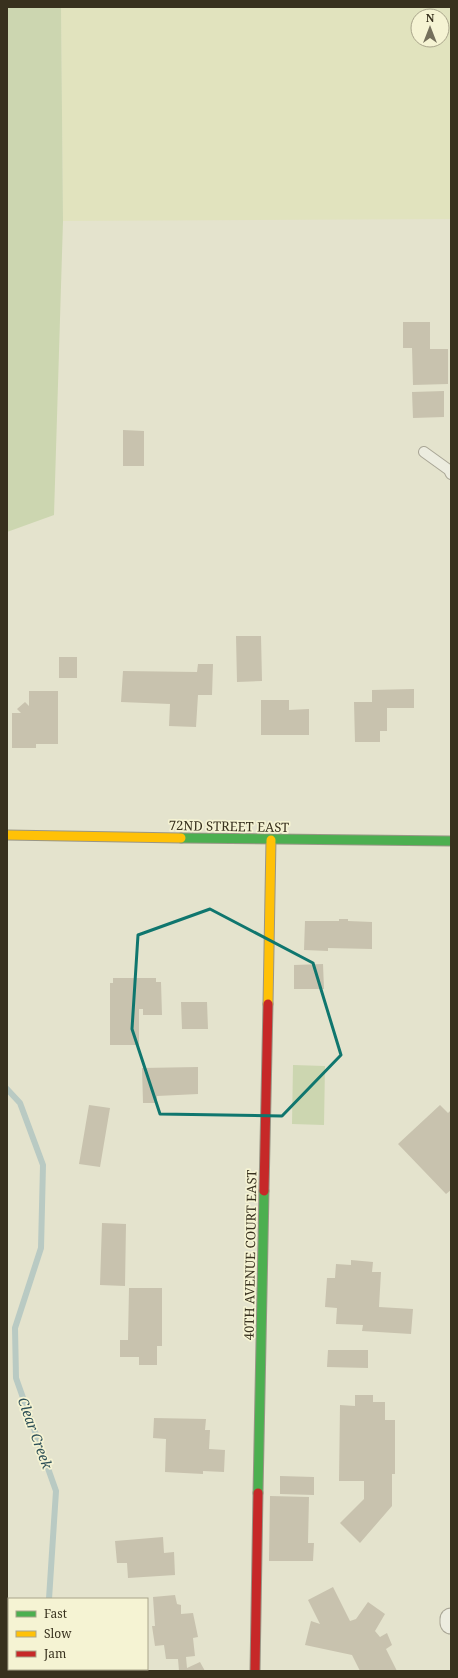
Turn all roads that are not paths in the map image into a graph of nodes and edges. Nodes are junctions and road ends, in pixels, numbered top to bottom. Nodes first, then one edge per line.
1 (424, 452) dead end
2 (451, 474) edge
3 (7, 835) edge
4 (271, 840) junction
5 (451, 841) edge
6 (451, 1619) edge
7 (451, 1622) edge
8 (255, 1671) edge

1 - 2 lane
3 - 4 street, 72ND STREET EAST
4 - 5 street, 72ND STREET EAST
4 - 8 street, 40TH AVENUE COURT EAST
6 - 7 street

